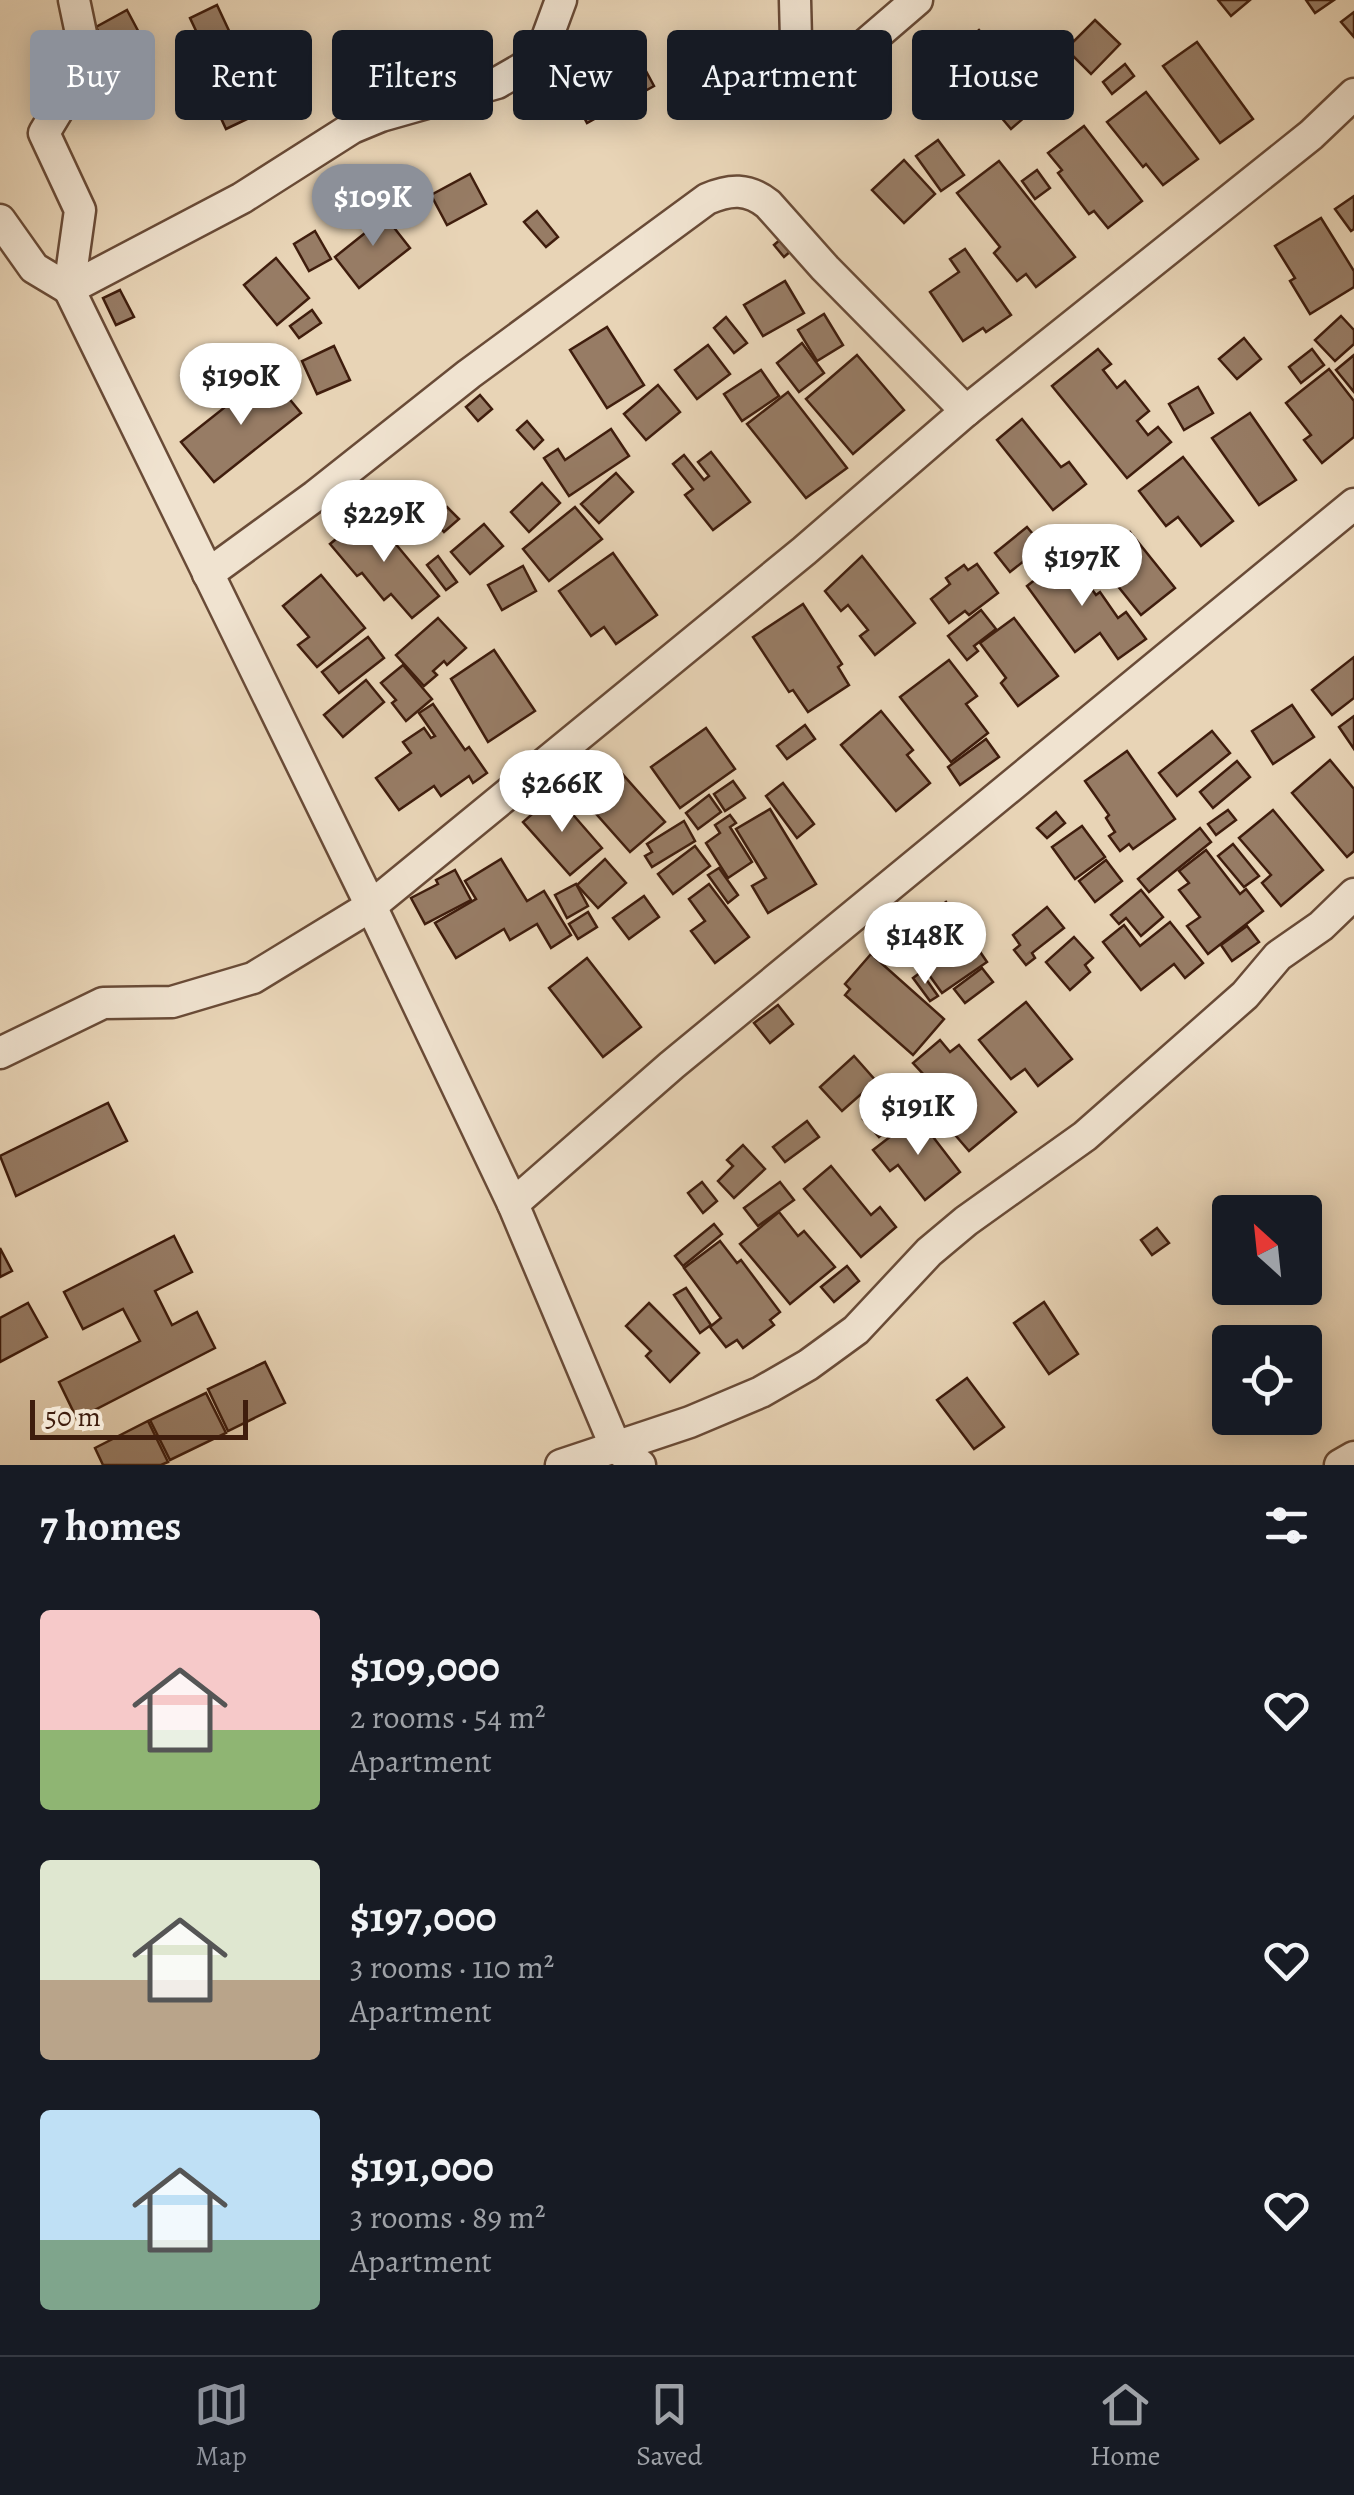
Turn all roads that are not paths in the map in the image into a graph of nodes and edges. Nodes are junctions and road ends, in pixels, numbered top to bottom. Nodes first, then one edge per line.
1 (74, 0) edge
2 (562, 0) edge
3 (795, 0) edge
4 (917, 0) edge
5 (1354, 94) edge
6 (0, 220) edge
7 (10, 259) edge
8 (69, 289) junction
9 (966, 411) junction
10 (1354, 504) edge
11 (208, 574) junction
12 (1354, 894) edge
13 (371, 906) junction
14 (0, 1053) edge
15 (513, 1204) junction
16 (628, 1457) edge
17 (1354, 1458) edge
18 (561, 1465) edge
19 (1340, 1465) edge

1 - 8 street
2 - 8 street
3 - 4 street
5 - 9 street
6 - 7 street
7 - 8 street
8 - 11 street
9 - 11 street
9 - 13 street
10 - 15 street
11 - 13 street
12 - 16 street
13 - 14 street
13 - 15 street
15 - 16 street
16 - 18 street
17 - 19 street

